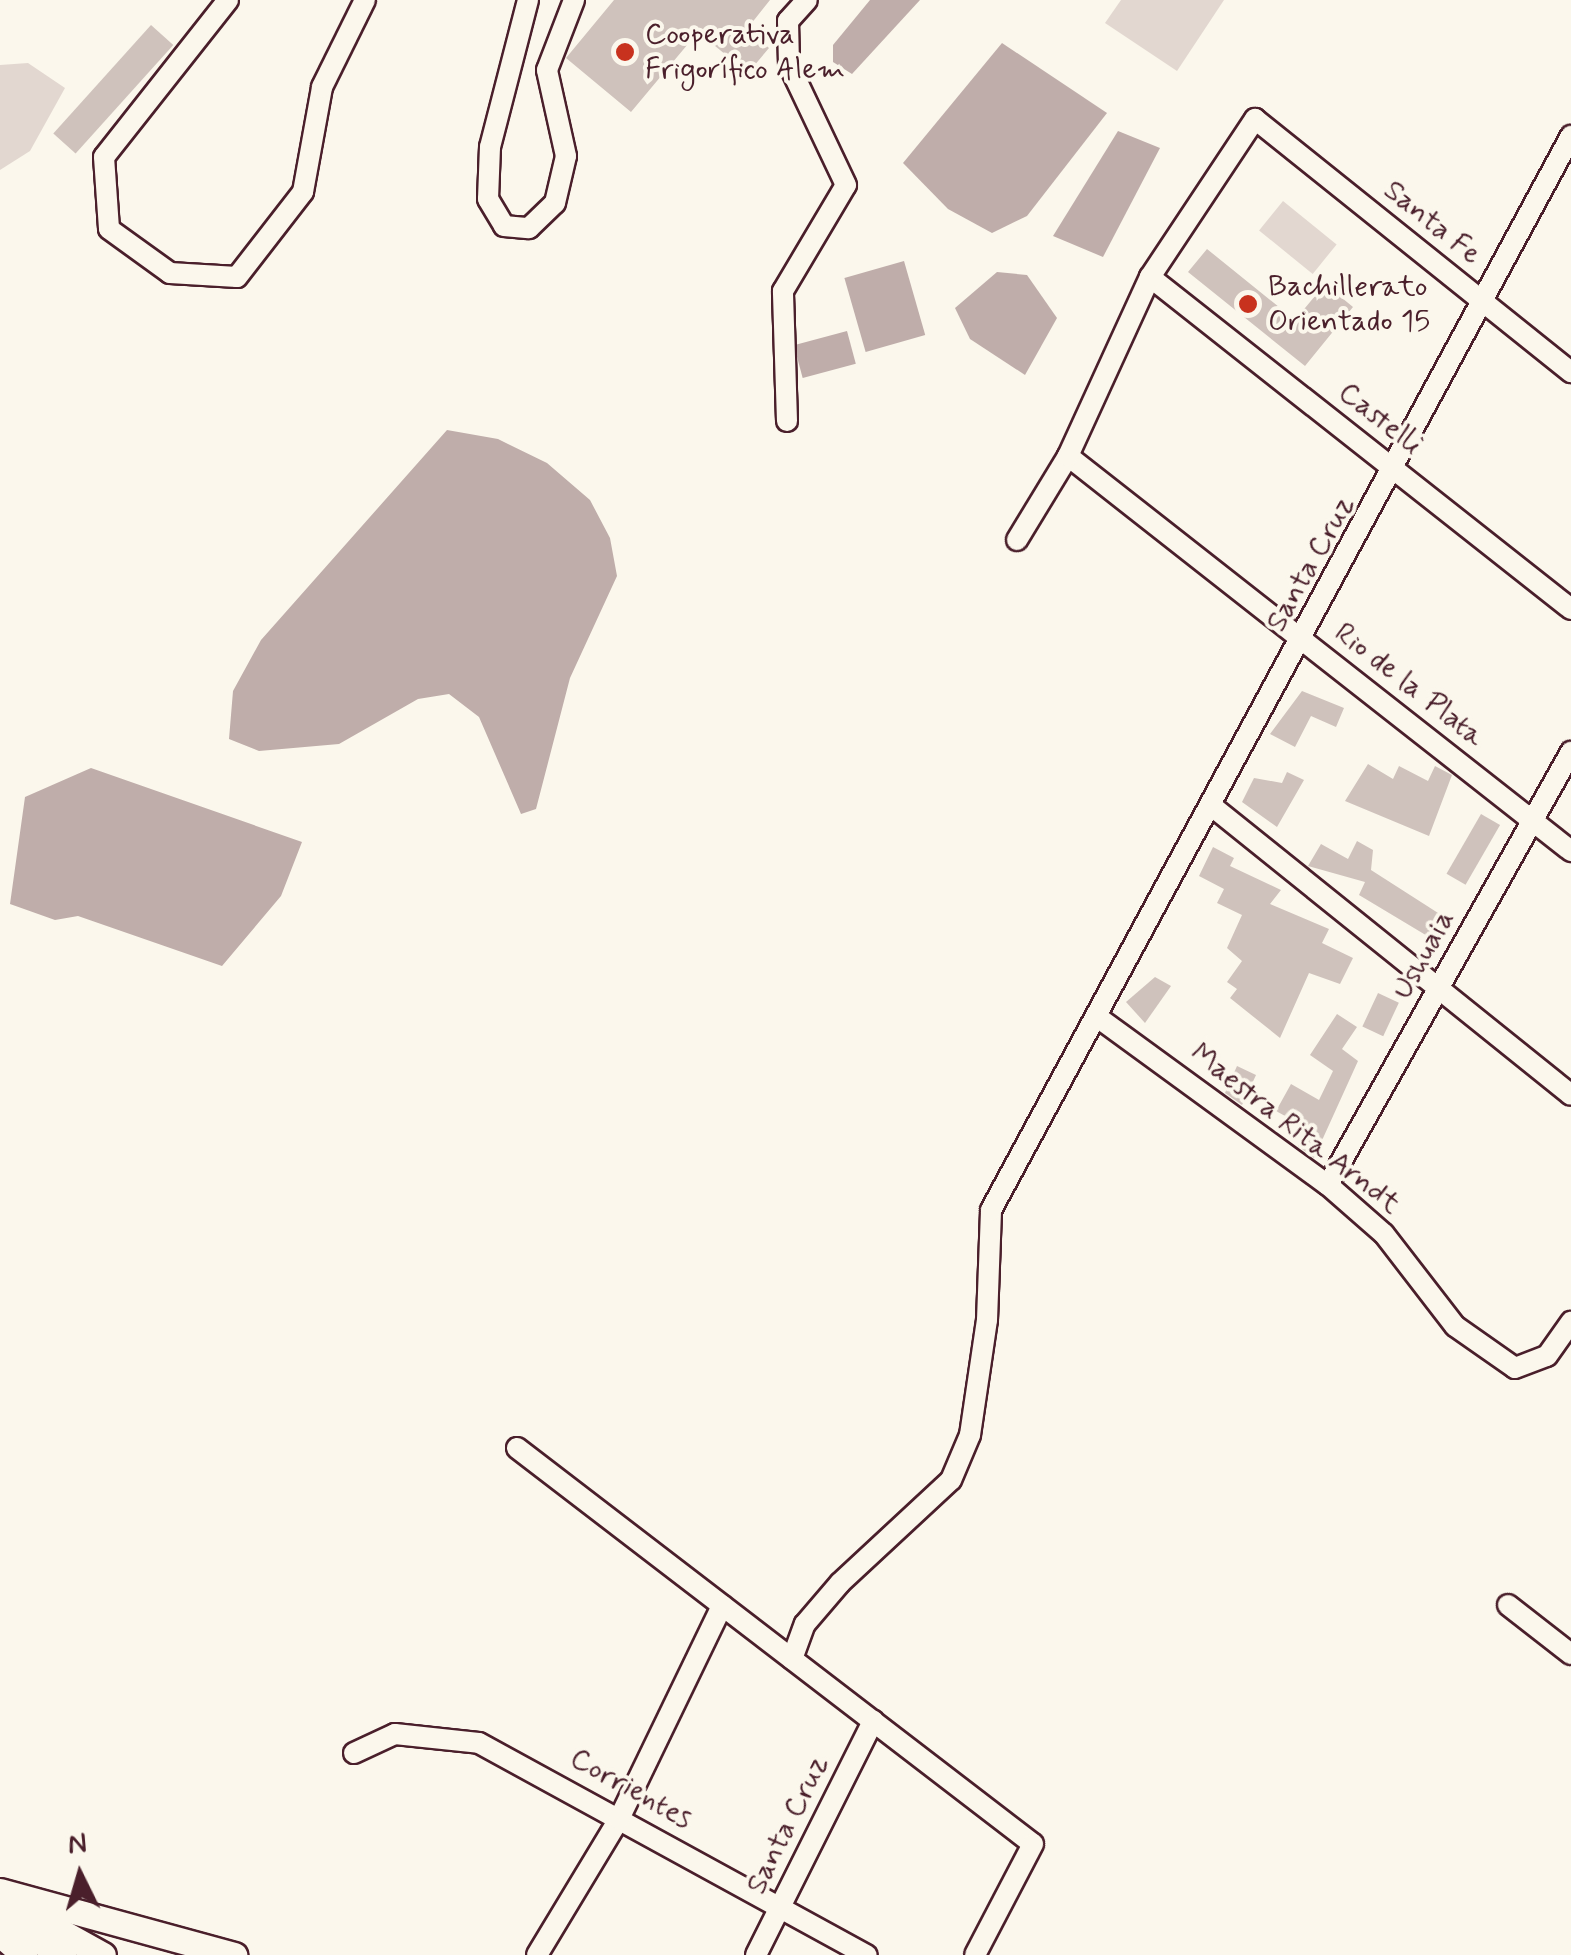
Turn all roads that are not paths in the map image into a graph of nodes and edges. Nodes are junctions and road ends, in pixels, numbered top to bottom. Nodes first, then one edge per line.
1 (228, 0) edge
2 (365, 0) edge
3 (528, 0) edge
4 (574, 0) edge
5 (807, 0) edge
6 (1571, 136) edge
7 (1150, 278) junction
8 (1480, 300) junction
9 (1571, 372) edge
10 (787, 420) dead end
11 (1068, 456) junction
12 (1395, 469) junction
13 (1016, 540) dead end
14 (1571, 609) edge
15 (1304, 639) junction
16 (1571, 752) edge
17 (1214, 807) junction
18 (1534, 821) junction
19 (1571, 850) edge
20 (1440, 990) junction
21 (1100, 1019) junction
22 (1571, 1095) edge
23 (1328, 1186) junction
24 (1571, 1322) edge
25 (517, 1448) dead end
26 (722, 1606) junction
27 (1508, 1606) dead end
28 (1571, 1654) edge
29 (792, 1659) junction
30 (873, 1722) junction
31 (354, 1753) dead end
32 (620, 1819) junction
33 (0, 1894) edge
34 (782, 1906) junction
35 (0, 1919) edge
36 (0, 1934) edge
37 (207, 1944) junction
38 (24, 1955) edge
39 (64, 1955) edge
40 (103, 1955) edge
41 (168, 1955) edge
42 (234, 1955) edge
43 (537, 1955) edge
44 (756, 1955) edge
45 (867, 1955) edge
46 (975, 1955) edge

1 - 2 street
3 - 4 street
5 - 10 street
6 - 8 street, Santa Cruz
7 - 8 street, Santa Fe
7 - 11 street
7 - 12 street, Castelli
8 - 9 street, Santa Fe
8 - 12 street, Santa Cruz
11 - 13 street
11 - 15 street, Rio de la Plata
12 - 14 street, Castelli
12 - 15 street, Santa Cruz
15 - 17 street, Santa Cruz
15 - 18 street, Rio de la Plata
16 - 18 street, Ushuaia
17 - 20 street
17 - 21 street, Santa Cruz
18 - 19 street, Rio de la Plata
18 - 20 street, Ushuaia
20 - 22 street
20 - 23 street, Ushuaia
21 - 23 street, Maestra Rita Arndt
21 - 29 street, Santa Cruz
23 - 24 street, Maestra Rita Arndt
25 - 26 street
26 - 29 street
26 - 32 street
27 - 28 street
29 - 30 street
30 - 34 street, Santa Cruz
30 - 46 street
31 - 32 street, Corrientes
32 - 34 street, Corrientes
32 - 43 street
33 - 37 main road
33 - 40 main road
34 - 44 street, Santa Cruz
34 - 45 street, Corrientes
35 - 39 main road
36 - 38 main road
37 - 41 main road
37 - 42 main road

